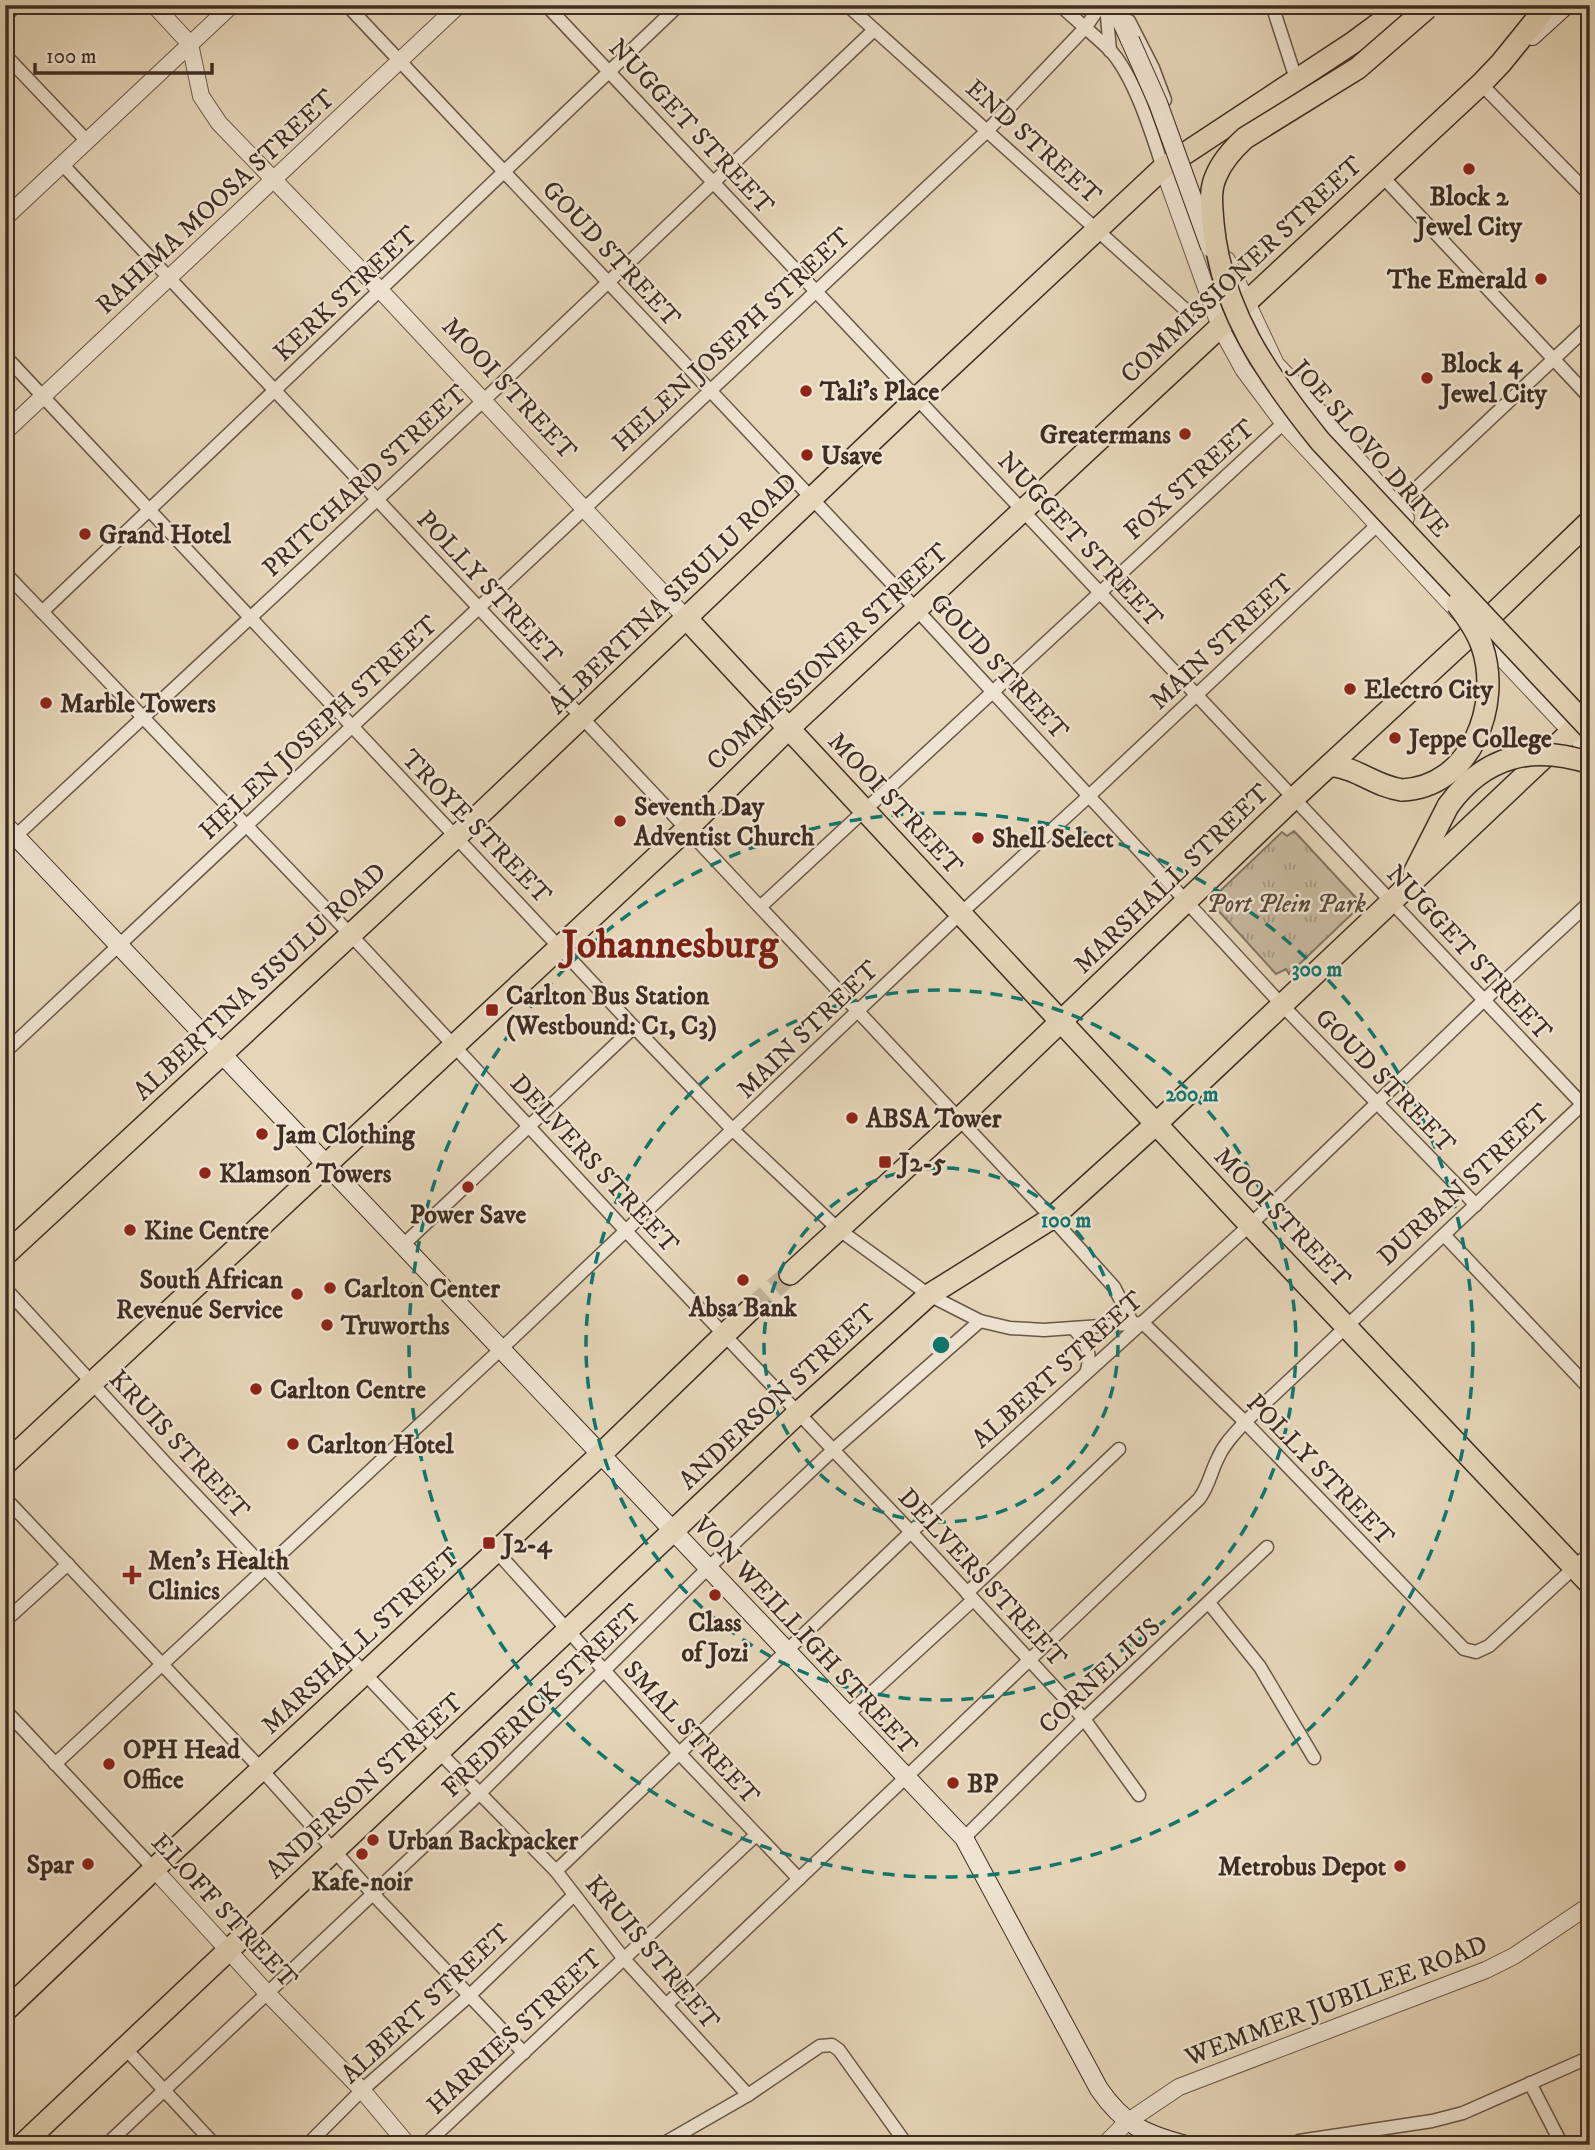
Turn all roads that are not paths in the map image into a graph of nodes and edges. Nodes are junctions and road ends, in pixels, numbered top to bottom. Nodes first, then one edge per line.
1 (17, 5) edge
2 (154, 5) edge
3 (232, 5) edge
4 (347, 5) edge
5 (459, 5) edge
6 (546, 5) edge
7 (679, 5) edge
8 (847, 5) edge
9 (1060, 5) edge
10 (1272, 5) edge
11 (1404, 5) edge
12 (1548, 5) edge
13 (1566, 5) edge
14 (1105, 6) edge
15 (1428, 7) edge
16 (5, 16) edge
17 (1085, 29) junction
18 (874, 30) junction
19 (190, 44) junction
20 (1110, 51) junction
21 (5, 55) edge
22 (400, 61) junction
23 (1501, 63) junction
24 (610, 72) junction
25 (1296, 79) junction
26 (1481, 83) junction
27 (986, 132) junction
28 (87, 141) junction
29 (1184, 154) junction
30 (63, 164) junction
31 (1163, 168) junction
32 (505, 172) junction
33 (1382, 176) junction
34 (274, 178) junction
35 (713, 182) junction
36 (1590, 195) edge
37 (5, 218) edge
38 (1097, 230) junction
39 (169, 278) junction
40 (609, 282) junction
41 (381, 291) junction
42 (816, 291) junction
43 (1238, 301) junction
44 (1188, 312) dead end
45 (1590, 326) edge
46 (1220, 327) junction
47 (5, 356) edge
48 (1554, 359) junction
49 (709, 390) junction
50 (274, 391) junction
51 (44, 396) junction
52 (1307, 397) junction
53 (917, 398) junction
54 (1590, 398) edge
55 (483, 401) junction
56 (1284, 424) junction
57 (5, 432) edge
58 (376, 499) junction
59 (812, 499) junction
60 (1396, 508) junction
61 (149, 509) junction
62 (583, 509) junction
63 (1022, 510) junction
64 (1590, 521) edge
65 (1377, 525) junction
66 (1409, 536) junction
67 (5, 573) edge
68 (1099, 591) junction
69 (479, 608) junction
70 (917, 610) junction
71 (42, 612) junction
72 (1494, 613) junction
73 (250, 617) junction
74 (687, 619) junction
75 (1475, 630) junction
76 (993, 691) junction
77 (1197, 696) junction
78 (1590, 714) edge
79 (582, 717) junction
80 (143, 718) junction
81 (351, 726) junction
82 (788, 729) junction
83 (1580, 731) edge
84 (1590, 752) edge
85 (1590, 763) edge
86 (1331, 765) junction
87 (1090, 796) junction
88 (1294, 799) junction
89 (865, 810) junction
90 (245, 825) junction
91 (686, 829) junction
92 (9, 836) edge
93 (456, 837) junction
94 (1410, 883) junction
95 (1186, 901) junction
96 (1391, 901) junction
97 (1590, 902) edge
98 (760, 907) junction
99 (961, 913) junction
100 (350, 934) junction
101 (118, 944) junction
102 (560, 947) junction
103 (1483, 1001) junction
104 (1282, 1005) junction
105 (858, 1012) junction
106 (1062, 1021) junction
107 (634, 1027) junction
108 (454, 1045) junction
109 (5, 1052) edge
110 (222, 1054) junction
111 (1586, 1100) edge
112 (1377, 1104) junction
113 (959, 1119) junction
114 (1156, 1124) junction
115 (529, 1127) junction
116 (733, 1130) junction
117 (327, 1164) junction
118 (1476, 1205) junction
119 (1052, 1218) junction
120 (1250, 1225) junction
121 (838, 1229) junction
122 (626, 1231) junction
123 (1444, 1235) junction
124 (402, 1246) junction
125 (5, 1255) edge
126 (790, 1274) tunnel mouth
127 (5, 1288) edge
128 (929, 1295) junction
129 (751, 1309) tunnel mouth
130 (980, 1321) junction
131 (1137, 1322) junction
132 (1346, 1325) junction
133 (1074, 1329) junction
134 (724, 1334) junction
135 (501, 1349) junction
136 (1086, 1373) junction
137 (1587, 1380) edge
138 (92, 1383) junction
139 (798, 1413) junction
140 (1245, 1422) junction
141 (1118, 1449) dead end
142 (833, 1450) junction
143 (601, 1454) junction
144 (5, 1464) edge
145 (5, 1498) edge
146 (672, 1531) junction
147 (911, 1532) junction
148 (1267, 1547) dead end
149 (496, 1551) junction
150 (1582, 1560) edge
151 (68, 1564) junction
152 (266, 1568) junction
153 (708, 1569) junction
154 (1590, 1584) edge
155 (970, 1597) junction
156 (1209, 1603) junction
157 (5, 1621) edge
158 (568, 1628) junction
159 (784, 1650) junction
160 (1030, 1661) junction
161 (162, 1667) junction
162 (604, 1670) junction
163 (366, 1672) junction
164 (5, 1710) edge
165 (846, 1716) junction
166 (1084, 1719) junction
167 (440, 1753) junction
168 (678, 1753) junction
169 (1314, 1758) dead end
170 (55, 1764) junction
171 (261, 1769) junction
172 (905, 1779) junction
173 (479, 1794) junction
174 (1139, 1795) dead end
175 (756, 1835) junction
176 (964, 1838) junction
177 (333, 1852) junction
178 (154, 1869) junction
179 (556, 1871) junction
180 (799, 1880) junction
181 (373, 1894) junction
182 (573, 1895) junction
183 (1590, 1905) edge
184 (229, 1951) junction
185 (624, 1959) junction
186 (267, 1993) junction
187 (470, 1995) junction
188 (666, 2005) junction
189 (5, 2011) edge
190 (124, 2047) junction
191 (524, 2053) junction
192 (1590, 2057) edge
193 (1530, 2083) junction
194 (362, 2090) junction
195 (163, 2091) junction
196 (748, 2095) junction
197 (1127, 2122) junction
198 (22, 2145) edge
199 (106, 2145) edge
200 (215, 2145) edge
201 (307, 2145) edge
202 (408, 2145) edge
203 (425, 2145) edge
204 (662, 2145) edge
205 (907, 2145) edge
206 (1104, 2145) edge
207 (1186, 2145) edge
208 (1290, 2145) edge
209 (1562, 2145) edge

1 - 16 street
2 - 19 street
3 - 19 street
4 - 22 street, GOUD STREET
5 - 22 street, RAHIMA MOOSA STREET
6 - 24 street, NUGGET STREET
7 - 24 street, KERK STREET
8 - 18 street, END STREET
9 - 17 street
10 - 25 street
11 - 25 main road, ALBERTINA SISULU ROAD
12 - 23 main road
13 - 23 main road, COMMISSIONER STREET
14 - 17 street, HELEN JOSEPH STREET
14 - 20 street
14 - 29 street
14 - 43 main road, JOE SLOVO DRIVE, bridge
15 - 43 main road, bridge
17 - 20 street
17 - 27 street, HELEN JOSEPH STREET
18 - 27 street, END STREET
18 - 35 street, PRITCHARD STREET
19 - 28 street
19 - 34 street, MOOI STREET
20 - 31 street
21 - 28 street
22 - 32 street, GOUD STREET
22 - 34 street, RAHIMA MOOSA STREET
23 - 26 main road, COMMISSIONER STREET
24 - 32 street, KERK STREET
24 - 35 street, NUGGET STREET
25 - 29 main road, ALBERTINA SISULU ROAD
26 - 33 main road, COMMISSIONER STREET
26 - 36 street
27 - 38 street, END STREET
27 - 42 street, HELEN JOSEPH STREET
28 - 30 street
29 - 31 main road, ALBERTINA SISULU ROAD
29 - 43 street
30 - 37 street
30 - 39 street, POLLY STREET
31 - 38 main road, ALBERTINA SISULU ROAD
31 - 46 street
32 - 40 street, GOUD STREET
32 - 41 street, KERK STREET
33 - 43 main road, COMMISSIONER STREET
33 - 48 street
34 - 39 street, RAHIMA MOOSA STREET
34 - 41 street, MOOI STREET
35 - 40 street, PRITCHARD STREET
35 - 42 street, NUGGET STREET
38 - 44 street, END STREET
38 - 53 main road, ALBERTINA SISULU ROAD
39 - 50 street, POLLY STREET
39 - 51 street, RAHIMA MOOSA STREET
40 - 49 street, GOUD STREET
40 - 55 street, PRITCHARD STREET
41 - 50 street, KERK STREET
41 - 55 street, MOOI STREET
42 - 49 street, HELEN JOSEPH STREET
42 - 53 street, NUGGET STREET
43 - 46 main road, COMMISSIONER STREET
43 - 52 street
43 - 66 main road, JOE SLOVO DRIVE, bridge
45 - 48 street, MAIN STREET
46 - 56 street
46 - 63 main road, COMMISSIONER STREET
47 - 51 street, TROYE STREET
48 - 54 street
48 - 60 street, MAIN STREET
49 - 59 street, GOUD STREET
49 - 62 street, HELEN JOSEPH STREET
50 - 58 street, POLLY STREET
50 - 61 street, KERK STREET
51 - 57 street, RAHIMA MOOSA STREET
51 - 61 street, TROYE STREET
52 - 56 street, FOX STREET
52 - 60 street
53 - 59 main road, ALBERTINA SISULU ROAD
53 - 63 street, NUGGET STREET
55 - 58 street, PRITCHARD STREET
55 - 62 street, MOOI STREET
56 - 65 street
56 - 68 street, FOX STREET
58 - 69 street, POLLY STREET
58 - 73 street, PRITCHARD STREET
59 - 70 street, GOUD STREET
59 - 74 main road, ALBERTINA SISULU ROAD
60 - 65 street, MAIN STREET
60 - 72 street
61 - 71 street, KERK STREET
61 - 73 street, TROYE STREET
62 - 69 street, HELEN JOSEPH STREET
62 - 74 street, MOOI STREET
63 - 68 street, NUGGET STREET
63 - 70 main road, COMMISSIONER STREET
64 - 72 main road, MARSHALL STREET
65 - 75 street
65 - 77 street, MAIN STREET
66 - 83 main road, JOE SLOVO DRIVE, bridge
66 - 86 main road, bridge
67 - 71 street, DELVERS STREET
68 - 76 street, FOX STREET
68 - 77 street, NUGGET STREET
69 - 79 street, POLLY STREET
69 - 81 street, HELEN JOSEPH STREET
70 - 76 street, GOUD STREET
70 - 82 main road, COMMISSIONER STREET
71 - 80 street, DELVERS STREET
72 - 75 main road, MARSHALL STREET
72 - 78 street
73 - 80 street, PRITCHARD STREET
73 - 81 street, TROYE STREET
74 - 79 main road, ALBERTINA SISULU ROAD
74 - 82 main road, MOOI STREET
75 - 83 street
75 - 86 main road, MARSHALL STREET
76 - 87 street, GOUD STREET
76 - 89 street, FOX STREET
77 - 87 street, MAIN STREET
77 - 88 street, NUGGET STREET
78 - 83 main road, ANDERSON STREET
79 - 91 street, POLLY STREET
79 - 93 main road, ALBERTINA SISULU ROAD
80 - 90 street, DELVERS STREET
80 - 92 street, PRITCHARD STREET
81 - 90 street, HELEN JOSEPH STREET
81 - 93 street, TROYE STREET
82 - 89 main road, MOOI STREET
82 - 91 main road, COMMISSIONER STREET
83 - 84 street
83 - 94 main road, ANDERSON STREET
85 - 94 main road, bridge
86 - 88 main road, MARSHALL STREET
87 - 95 street, GOUD STREET
87 - 99 street, MAIN STREET
88 - 95 main road, MARSHALL STREET
88 - 96 street, NUGGET STREET
89 - 98 street, FOX STREET
89 - 99 main road, MOOI STREET
90 - 100 street, DELVERS STREET
90 - 101 street, HELEN JOSEPH STREET
91 - 98 street, POLLY STREET
91 - 102 main road, COMMISSIONER STREET
92 - 101 main road, VON WEILLIGH STREET
93 - 100 main road, ALBERTINA SISULU ROAD
93 - 102 street, TROYE STREET
94 - 96 main road, ANDERSON STREET
95 - 104 street, GOUD STREET
95 - 106 main road, MARSHALL STREET
96 - 103 street, NUGGET STREET
96 - 104 main road, ANDERSON STREET
97 - 103 street, ALBERT STREET
98 - 105 street, POLLY STREET
99 - 105 street, MAIN STREET
99 - 106 main road, MOOI STREET
100 - 108 street, DELVERS STREET
100 - 110 main road, ALBERTINA SISULU ROAD
101 - 109 street, HELEN JOSEPH STREET
101 - 110 main road, VON WEILLIGH STREET
102 - 107 street, TROYE STREET
102 - 108 main road, COMMISSIONER STREET
103 - 111 street, NUGGET STREET
103 - 112 street, ALBERT STREET
104 - 112 street, GOUD STREET
104 - 114 main road, ANDERSON STREET
105 - 113 street, POLLY STREET
105 - 116 street, MAIN STREET
106 - 113 main road, MARSHALL STREET
106 - 114 main road, MOOI STREET
107 - 115 street
107 - 116 street, TROYE STREET
108 - 115 street, DELVERS STREET
108 - 117 main road, COMMISSIONER STREET
110 - 117 main road, VON WEILLIGH STREET
110 - 125 main road, ALBERTINA SISULU ROAD
111 - 118 street, DURBAN STREET
112 - 118 street, GOUD STREET
112 - 120 street, ALBERT STREET
113 - 119 street, POLLY STREET
113 - 121 main road, MARSHALL STREET
114 - 119 main road, ANDERSON STREET
114 - 120 main road, MOOI STREET
115 - 122 street, DELVERS STREET
115 - 124 street
116 - 121 street, TROYE STREET
116 - 122 street, MAIN STREET
117 - 124 main road, VON WEILLIGH STREET
117 - 138 main road, COMMISSIONER STREET
118 - 123 street, DURBAN STREET
119 - 128 main road, ANDERSON STREET
119 - 131 street, POLLY STREET
120 - 131 street, ALBERT STREET
120 - 132 main road, MOOI STREET
121 - 126 main road, MARSHALL STREET
121 - 128 street, TROYE STREET
122 - 134 street, DELVERS STREET
122 - 135 street, MAIN STREET
123 - 132 street, DURBAN STREET
123 - 137 street
124 - 135 main road, VON WEILLIGH STREET
127 - 138 street, KRUIS STREET
128 - 130 street, TROYE STREET
128 - 139 main road, ANDERSON STREET
129 - 134 main road, MARSHALL STREET
130 - 133 street, TROYE STREET
130 - 142 street, FREDERICK STREET
131 - 133 street, TROYE STREET
131 - 136 street, ALBERT STREET
131 - 140 street, POLLY STREET
132 - 140 street, DURBAN STREET
132 - 150 main road, MOOI STREET
133 - 136 street
134 - 139 street, DELVERS STREET
134 - 143 main road, MARSHALL STREET
135 - 143 main road, VON WEILLIGH STREET
135 - 152 street, MAIN STREET
136 - 147 street, ALBERT STREET
138 - 144 main road, COMMISSIONER STREET
138 - 152 street, KRUIS STREET
139 - 142 street, DELVERS STREET
139 - 146 main road, ANDERSON STREET
140 - 150 street, POLLY STREET
140 - 160 street, DURBAN STREET
141 - 155 street
142 - 147 street, DELVERS STREET
142 - 153 street, FREDERICK STREET
143 - 146 main road, VON WEILLIGH STREET
143 - 149 main road, MARSHALL STREET
145 - 151 street
146 - 153 main road, VON WEILLIGH STREET
146 - 158 main road, ANDERSON STREET
147 - 155 street, DELVERS STREET
147 - 159 street, ALBERT STREET
148 - 156 street, CORNELIUS
149 - 158 street, SMAL STREET
149 - 163 main road, MARSHALL STREET
150 - 154 main road, MOOI STREET
151 - 157 street
151 - 161 street
152 - 161 street, MAIN STREET
152 - 163 street, KRUIS STREET
153 - 159 main road, VON WEILLIGH STREET
153 - 162 street, FREDERICK STREET
155 - 160 street, DELVERS STREET
155 - 165 street
156 - 166 street, CORNELIUS
156 - 169 street
158 - 162 street, SMAL STREET
158 - 167 main road, ANDERSON STREET
159 - 165 main road, VON WEILLIGH STREET
159 - 168 street, ALBERT STREET
160 - 166 street, DELVERS STREET
160 - 172 street
161 - 170 street, MAIN STREET
161 - 171 street
162 - 168 street, SMAL STREET
162 - 173 street, FREDERICK STREET
163 - 167 street, KRUIS STREET
163 - 171 main road, MARSHALL STREET
164 - 170 street, ELOFF STREET
165 - 172 main road, VON WEILLIGH STREET
166 - 174 street, DELVERS STREET
166 - 176 street, CORNELIUS
167 - 173 street, KRUIS STREET
167 - 177 main road, ANDERSON STREET
168 - 175 street, SMAL STREET
168 - 179 street, ALBERT STREET
170 - 178 street, ELOFF STREET
171 - 177 street
171 - 178 main road, MARSHALL STREET
172 - 176 main road, VON WEILLIGH STREET
172 - 180 street
173 - 179 street, KRUIS STREET
173 - 181 street, FREDERICK STREET
175 - 180 street, SMAL STREET
175 - 185 street, HARRIES STREET
176 - 197 main road, VON WEILLIGH STREET
177 - 181 street
177 - 184 main road, ANDERSON STREET
178 - 184 street, ELOFF STREET
178 - 189 main road, MARSHALL STREET
179 - 182 street, KRUIS STREET
180 - 188 street
181 - 186 street, FREDERICK STREET
181 - 187 street
182 - 185 street, KRUIS STREET
182 - 187 street, ALBERT STREET
183 - 197 street, WEMMER JUBILEE ROAD
184 - 186 street, ELOFF STREET
184 - 190 main road, ANDERSON STREET
185 - 188 street, KRUIS STREET
185 - 191 street, HARRIES STREET
186 - 194 street, ELOFF STREET
186 - 195 street, FREDERICK STREET
187 - 191 street
187 - 194 street, ALBERT STREET
188 - 196 street, KRUIS STREET
190 - 195 street
190 - 198 main road, ANDERSON STREET
191 - 203 street, HARRIES STREET
192 - 193 street
193 - 208 street
193 - 209 street
194 - 201 street, ALBERT STREET
194 - 202 street, ELOFF STREET
195 - 199 street, FREDERICK STREET
195 - 200 street
196 - 204 street
196 - 205 street
197 - 206 street, WEMMER JUBILEE ROAD
197 - 207 main road

